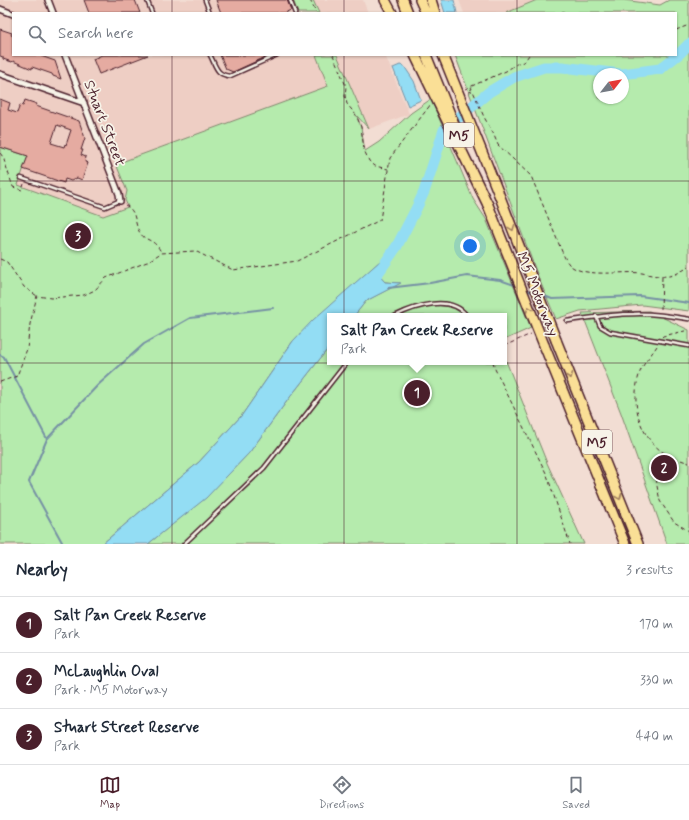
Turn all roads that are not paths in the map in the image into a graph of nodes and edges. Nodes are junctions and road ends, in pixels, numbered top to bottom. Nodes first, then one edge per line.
1 (48, 0) edge
2 (147, 0) edge
3 (205, 0) edge
4 (290, 0) edge
5 (385, 0) edge
6 (403, 0) edge
7 (420, 0) edge
8 (431, 0) edge
9 (0, 9) edge
10 (53, 12) edge
11 (152, 12) edge
12 (210, 12) edge
13 (295, 12) edge
14 (391, 12) edge
15 (408, 12) edge
16 (426, 12) edge
17 (435, 12) edge
18 (12, 14) edge
19 (65, 56) edge
20 (210, 56) edge
21 (275, 56) edge
22 (416, 56) edge
23 (426, 56) edge
24 (447, 57) edge
25 (426, 67) junction
26 (0, 74) edge
27 (84, 103) junction
28 (21, 178) dead end
29 (120, 201) joint
30 (404, 313) edge
31 (466, 313) edge
32 (596, 316) junction
33 (689, 319) edge
34 (567, 321) dead end
35 (689, 346) edge
36 (345, 365) edge
37 (189, 540) junction
38 (184, 544) edge
39 (188, 544) edge
40 (625, 544) edge
41 (638, 544) edge

1 - 10 street
2 - 11 lane
3 - 12 lane
4 - 13 lane
5 - 14 highway
6 - 15 highway
7 - 16 highway
8 - 17 highway
9 - 18 street
19 - 27 street, Stuart Street
20 - 21 lane
22 - 25 highway
23 - 25 highway
24 -> 41 highway, M5 Motorway / M5, bridge
40 -> 25 highway, M5 Motorway / M5, bridge
26 - 27 street
27 - 29 street, Stuart Street
28 - 29 lane
30 - 31 lane
32 - 33 lane
32 - 34 lane
32 - 35 lane
36 - 37 lane
37 - 38 lane
37 - 39 lane

